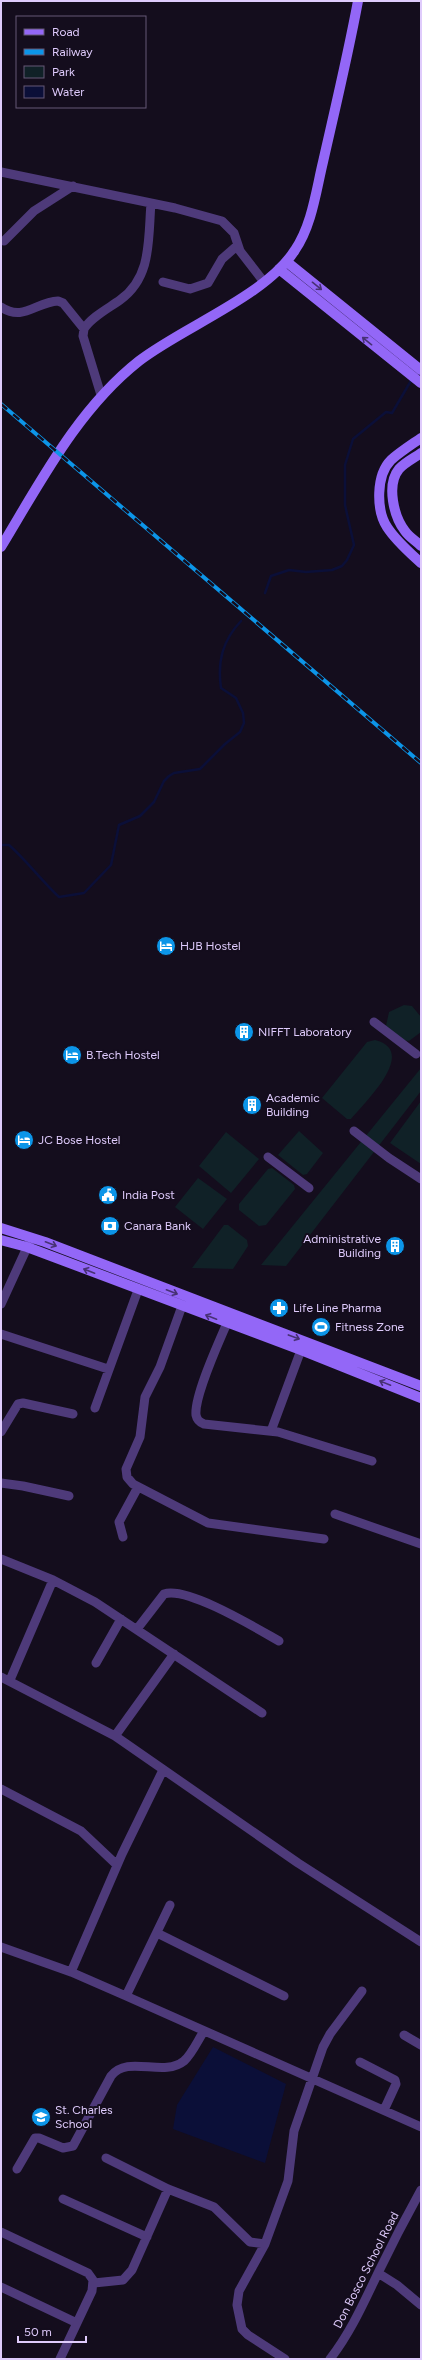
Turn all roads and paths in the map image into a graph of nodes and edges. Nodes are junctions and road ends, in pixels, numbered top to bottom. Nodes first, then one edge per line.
1 (358, 1) edge
2 (1, 172) edge
3 (73, 186) junction
4 (152, 203) junction
5 (4, 241) dead end
6 (238, 245) junction
7 (287, 262) junction
8 (279, 269) junction
9 (164, 282) dead end
10 (264, 282) junction
11 (1, 307) edge
12 (84, 329) junction
13 (421, 370) edge
14 (421, 383) edge
15 (101, 395) junction
16 (421, 438) edge
17 (421, 452) edge
18 (421, 546) edge
19 (1, 547) edge
20 (421, 563) edge
21 (374, 1022) dead end
22 (416, 1054) dead end
23 (354, 1130) dead end
24 (268, 1157) dead end
25 (421, 1179) edge
26 (309, 1188) dead end
27 (1, 1228) edge
28 (32, 1238) junction
29 (1, 1240) edge
30 (27, 1247) junction
31 (138, 1290) junction
32 (1, 1304) edge
33 (182, 1306) junction
34 (227, 1322) junction
35 (1, 1334) edge
36 (301, 1350) junction
37 (108, 1369) junction
38 (421, 1386) edge
39 (421, 1398) edge
40 (95, 1408) dead end
41 (73, 1414) dead end
42 (271, 1431) junction
43 (1, 1432) edge
44 (372, 1462) dead end
45 (1, 1483) edge
46 (138, 1487) junction
47 (69, 1496) dead end
48 (334, 1514) dead end
49 (123, 1537) dead end
50 (324, 1539) dead end
51 (421, 1544) edge
52 (1, 1558) edge
53 (52, 1580) junction
54 (121, 1619) junction
55 (137, 1629) junction
56 (279, 1640) dead end
57 (174, 1654) junction
58 (96, 1663) dead end
59 (1, 1676) edge
60 (10, 1680) junction
61 (262, 1713) dead end
62 (115, 1736) junction
63 (163, 1770) junction
64 (1, 1789) edge
65 (117, 1864) junction
66 (170, 1905) dead end
67 (157, 1933) junction
68 (421, 1942) edge
69 (1, 1947) edge
70 (70, 1972) junction
71 (362, 1991) dead end
72 (126, 1996) junction
73 (284, 1996) dead end
74 (204, 2031) junction
75 (404, 2035) dead end
76 (421, 2045) edge
77 (360, 2062) dead end
78 (312, 2078) junction
79 (384, 2110) junction
80 (421, 2127) edge
81 (106, 2158) dead end
82 (18, 2169) dead end
83 (168, 2189) junction
84 (421, 2190) edge
85 (63, 2199) dead end
86 (1, 2232) edge
87 (146, 2237) junction
88 (265, 2244) junction
89 (378, 2273) junction
90 (94, 2283) junction
91 (1, 2287) edge
92 (421, 2305) edge
93 (77, 2323) junction
94 (60, 2359) edge
95 (285, 2359) edge
96 (330, 2359) edge

1 - 7 street
2 - 3 street
3 - 4 street
3 - 5 street
4 - 6 street
4 - 12 street
6 - 9 street
6 - 10 street
7 - 8 street
7 -> 13 street
8 - 10 street
14 -> 8 street
10 - 15 street
11 - 12 street
12 - 15 street
15 - 19 street
16 - 20 street
17 - 18 street
21 - 22 street
23 - 25 street
24 - 26 street
27 - 28 street
28 - 30 street
28 -> 38 street
29 - 30 street
31 -> 30 street
30 - 32 street
31 - 33 street
31 - 37 street
34 -> 33 street
33 - 46 street
34 - 36 street
34 - 42 street
35 - 37 street
39 -> 36 street
36 - 42 street
37 - 40 street
41 - 43 street
42 - 44 street
45 - 47 street
46 - 49 street
46 - 50 street
48 - 51 street
52 - 53 street
53 - 54 street
53 - 60 street
54 - 55 street
54 - 58 street
55 - 56 street
55 - 57 street
57 - 61 street
57 - 62 street
59 - 60 street
60 - 62 street
62 - 63 street
63 - 65 street
63 - 68 street
64 - 65 street
65 - 70 street
66 - 67 street
67 - 72 street
67 - 73 street
69 - 70 street
70 - 72 street
71 - 78 street
72 - 74 street
74 - 78 street
74 - 82 street
75 - 76 street
77 - 79 street
78 - 79 street
78 - 88 street
79 - 80 street
81 - 83 street
83 - 87 street
83 - 88 street
84 - 89 street, Don Bosco School Road
85 - 87 street
86 - 90 street
87 - 90 street
88 - 95 street
89 - 92 street
89 - 96 street, Don Bosco School Road
90 - 93 street
91 - 93 street
93 - 94 street

